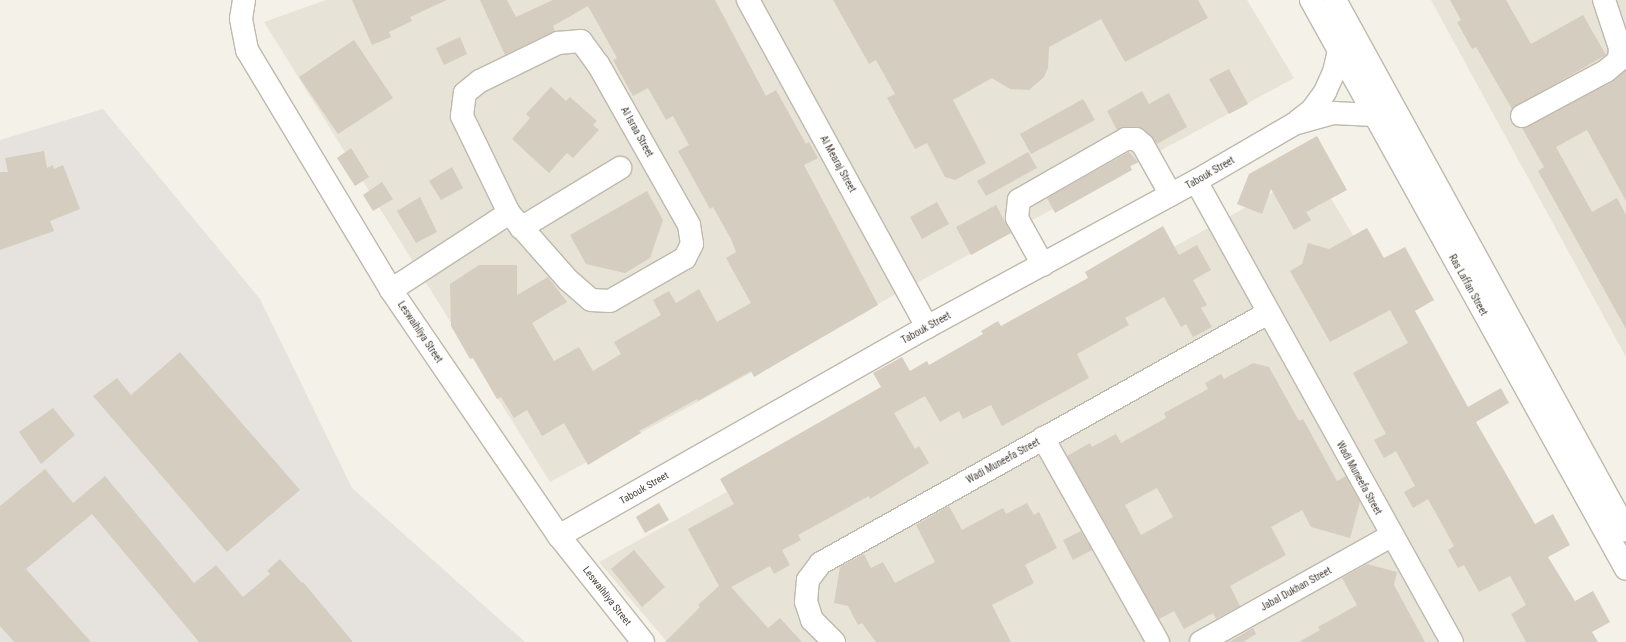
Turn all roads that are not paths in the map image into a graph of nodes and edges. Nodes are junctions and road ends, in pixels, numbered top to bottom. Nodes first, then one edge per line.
1 (244, 0) edge
2 (748, 0) edge
3 (1311, 0) edge
4 (1335, 0) edge
5 (1604, 0) edge
6 (1339, 50) junction
7 (1374, 115) junction
8 (1522, 116) dead end
9 (1294, 124) junction
10 (620, 168) dead end
11 (1196, 181) junction
12 (1171, 195) junction
13 (515, 221) junction
14 (1043, 265) junction
15 (391, 290) junction
16 (1268, 313) junction
17 (927, 327) junction
18 (1043, 438) junction
19 (1626, 530) edge
20 (559, 536) junction
21 (1391, 536) junction
22 (1626, 569) edge
23 (643, 642) edge
24 (834, 642) edge
25 (1158, 642) edge
26 (1201, 642) edge
27 (1452, 642) edge

1 - 15 street, Leswaihliya Street
2 - 17 street, Al Mearaj Street
3 - 6 street, Ras Laffan Street
4 - 19 street, Ras Laffan Street
5 - 8 street
6 - 7 street, Ras Laffan Street
6 - 9 street, Tabouk Street
7 - 9 street, Tabouk Street
7 - 22 street, Ras Laffan Street
9 - 11 street, Tabouk Street
10 - 13 street
11 - 12 street, Tabouk Street
11 - 16 street, Wadi Muneefa Street
12 - 14 street, Tabouk Street
12 - 14 street
13 - 13 street, Al Israa Street
13 - 15 street
14 - 17 street, Tabouk Street
15 - 20 street, Leswaihliya Street
16 - 18 street, Wadi Muneefa Street
16 - 21 street, Wadi Muneefa Street
17 - 20 street, Tabouk Street
18 - 24 street, Wadi Muneefa Street
18 - 25 street
20 - 23 street, Leswaihliya Street
21 - 26 street, Jabal Dukhan Street
21 - 27 street, Wadi Muneefa Street

